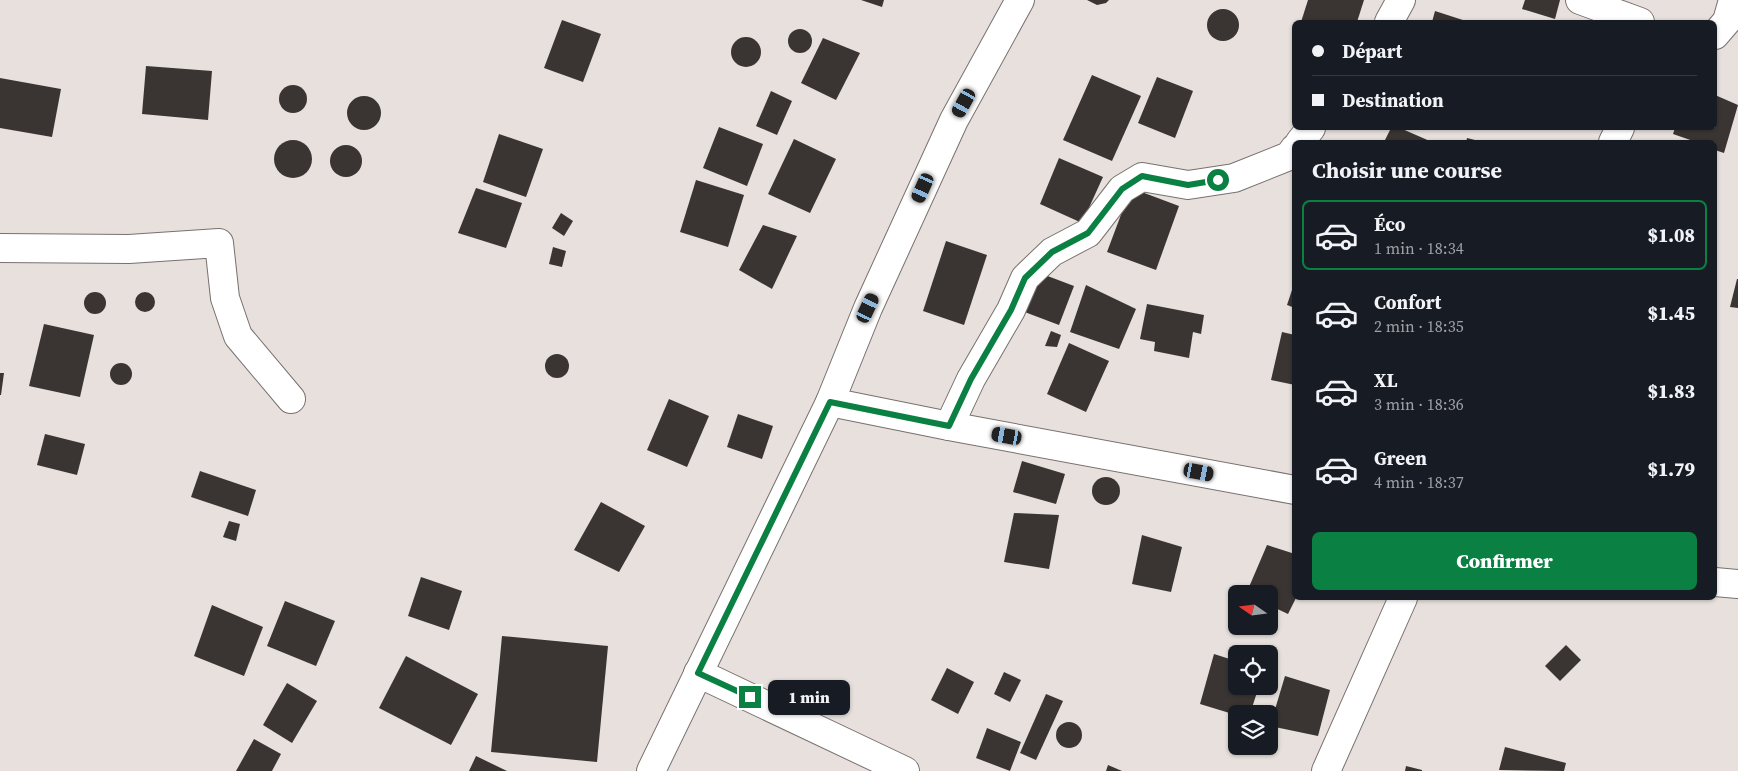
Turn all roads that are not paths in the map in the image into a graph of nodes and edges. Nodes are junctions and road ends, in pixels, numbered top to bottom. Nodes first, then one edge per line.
1 (1020, 0) edge
2 (1401, 0) edge
3 (1580, 0) edge
4 (1734, 0) edge
5 (1390, 20) edge
6 (1635, 20) edge
7 (1717, 33) edge
8 (1309, 130) edge
9 (1302, 140) edge
10 (1292, 152) edge
11 (0, 248) edge
12 (290, 399) dead end
13 (830, 402) junction
14 (949, 426) junction
15 (1292, 489) edge
16 (1717, 582) edge
17 (1738, 584) edge
18 (1401, 600) edge
19 (698, 673) junction
20 (651, 771) edge
21 (905, 771) edge
22 (1326, 771) edge

1 - 13 street
2 - 5 street
3 - 6 street
4 - 7 street
8 - 9 street
10 - 14 street
11 - 12 street
13 - 14 street
13 - 19 street
14 - 15 street
16 - 17 street
18 - 22 street
19 - 20 street
19 - 21 street

